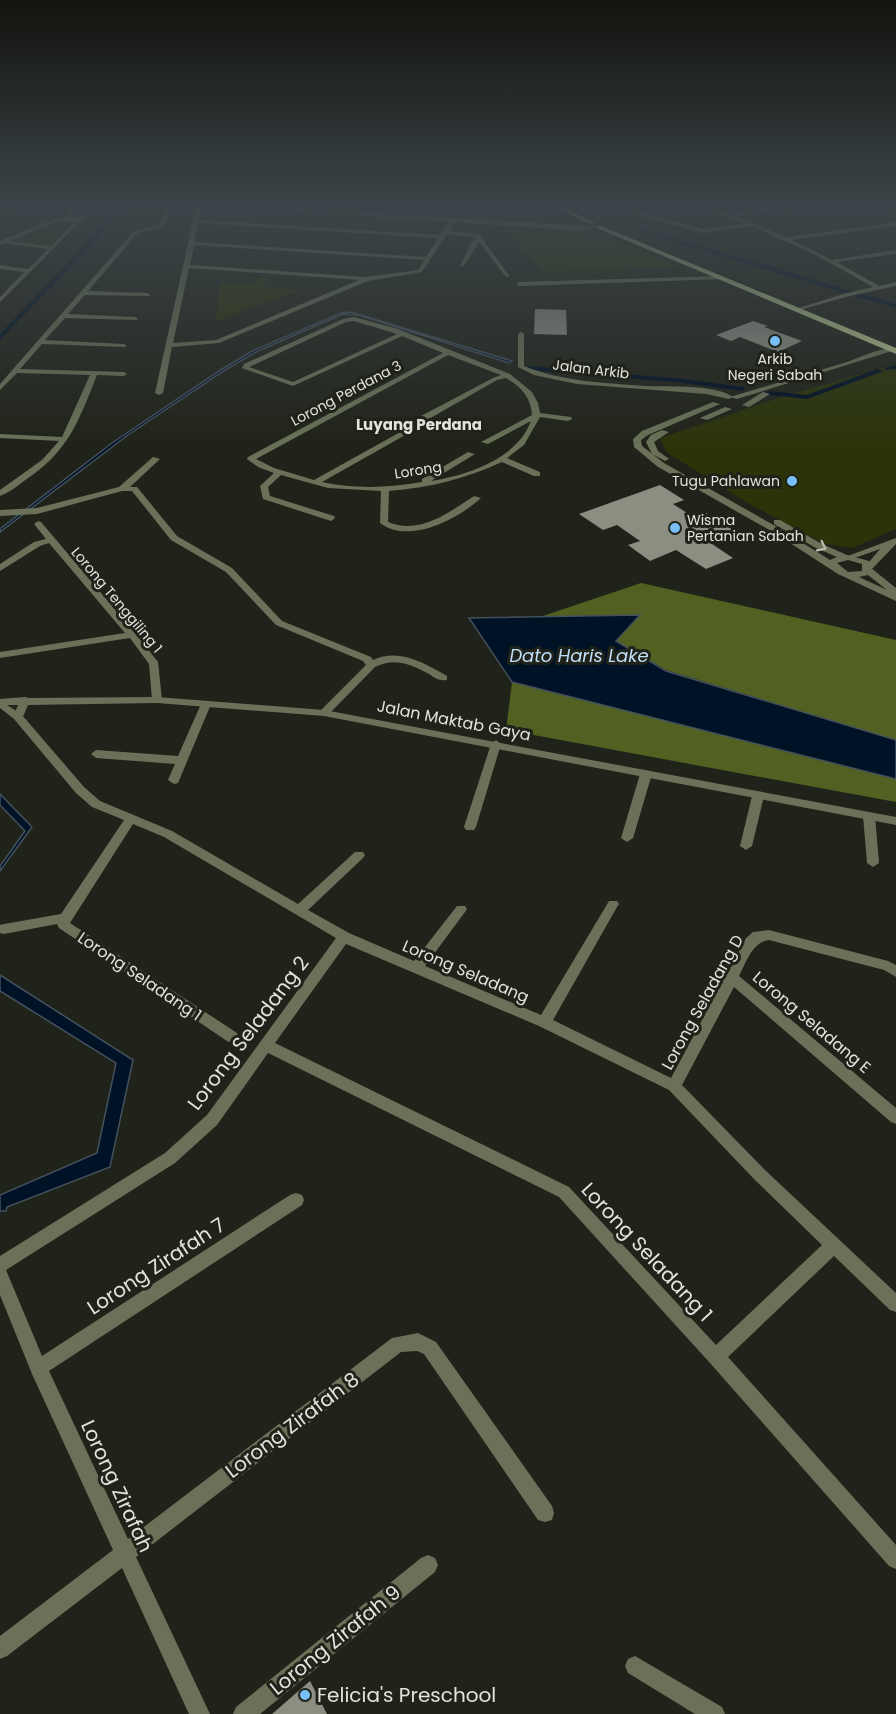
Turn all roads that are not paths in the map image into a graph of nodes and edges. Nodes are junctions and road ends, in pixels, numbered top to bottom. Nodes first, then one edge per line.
1 (89, 287) edge
2 (182, 287) edge
3 (348, 287) edge
4 (749, 287) edge
5 (752, 287) edge
6 (877, 287) edge
7 (84, 293) junction
8 (148, 295) dead end
9 (801, 309) junction
10 (64, 316) junction
11 (135, 319) dead end
12 (401, 334) junction
13 (521, 334) dead end
14 (863, 337) junction
15 (41, 342) junction
16 (170, 345) junction
17 (124, 346) dead end
18 (895, 350) edge
19 (448, 353) junction
20 (881, 354) junction
21 (868, 355) junction
22 (15, 371) junction
23 (94, 373) junction
24 (124, 374) dead end
25 (505, 375) junction
26 (554, 378) junction
27 (546, 381) junction
28 (571, 381) junction
29 (528, 384) junction
30 (0, 388) edge
31 (693, 391) junction
32 (159, 393) dead end
33 (731, 397) junction
34 (716, 402) junction
35 (746, 405) junction
36 (728, 409) junction
37 (538, 415) junction
38 (424, 418) dead end
39 (568, 419) dead end
40 (404, 432) dead end
41 (0, 436) edge
42 (63, 439) junction
43 (485, 442) dead end
44 (471, 454) dead end
45 (255, 455) joint
46 (156, 459) dead end
47 (502, 459) junction
48 (280, 472) junction
49 (537, 474) dead end
50 (315, 483) junction
51 (424, 484) junction
52 (385, 488) junction
53 (122, 489) junction
54 (0, 494) edge
55 (477, 498) dead end
56 (0, 513) edge
57 (331, 518) dead end
58 (38, 524) dead end
59 (50, 540) junction
60 (893, 543) edge
61 (847, 557) junction
62 (834, 567) junction
63 (0, 568) edge
64 (868, 569) junction
65 (845, 574) junction
66 (896, 593) edge
67 (896, 598) edge
68 (132, 635) junction
69 (0, 656) edge
70 (371, 664) junction
71 (443, 678) dead end
72 (25, 700) junction
73 (157, 700) junction
74 (0, 702) edge
75 (206, 704) junction
76 (324, 713) junction
77 (18, 717) junction
78 (496, 744) junction
79 (96, 754) dead end
80 (182, 760) junction
81 (645, 774) junction
82 (174, 780) dead end
83 (758, 796) junction
84 (869, 816) junction
85 (130, 820) junction
86 (896, 821) edge
87 (470, 827) dead end
88 (627, 838) dead end
89 (746, 846) dead end
90 (359, 855) dead end
91 (873, 863) dead end
92 (614, 904) dead end
93 (461, 909) dead end
94 (299, 910) junction
95 (65, 918) junction
96 (4, 929) dead end
97 (344, 937) junction
98 (416, 968) junction
99 (896, 972) edge
100 (733, 979) junction
101 (544, 1022) junction
102 (232, 1037) dead end
103 (267, 1046) junction
104 (674, 1086) junction
105 (896, 1117) edge
106 (296, 1200) dead end
107 (834, 1245) junction
108 (0, 1265) edge
109 (0, 1275) edge
110 (896, 1304) edge
111 (716, 1357) junction
112 (38, 1368) junction
113 (545, 1513) dead end
114 (124, 1554) junction
115 (896, 1559) edge
116 (428, 1565) dead end
117 (0, 1648) edge
118 (635, 1666) dead end
119 (200, 1714) edge
120 (243, 1714) edge
121 (715, 1714) edge

1 - 7 street
2 - 16 street
3 - 16 street
4 - 9 main road
5 - 9 main road
6 - 9 street
7 - 8 street
7 - 10 street
9 - 14 main road
9 - 18 main road
10 - 11 street
10 - 15 street
12 - 12 street
12 - 19 street
13 - 26 street, Jalan Arkib
14 - 18 main road
14 - 21 main road
15 - 17 street
15 - 22 street
16 - 32 street
18 - 20 street
19 - 25 street
19 - 45 street, Lorong Perdana 3
20 - 21 street
20 - 35 street
21 - 33 street
22 - 23 street
22 - 30 street
23 - 24 street
23 - 42 street
25 - 26 street
25 - 29 street
25 - 38 street
26 - 28 street, Jalan Arkib
27 - 28 street
27 - 29 street
27 - 29 street
28 - 31 street, Jalan Arkib
29 - 37 street
31 - 33 street, Jalan Arkib
31 - 34 street, Jalan Arkib
33 - 34 street
33 - 35 street
34 - 36 street, Jalan Arkib
34 - 62 street
35 - 36 street
36 -> 61 street
37 - 39 street
37 - 43 street
37 - 47 street, Lorong
40 - 50 street
41 - 42 street
42 - 54 street
44 - 51 street
45 - 48 street, Lorong
46 - 53 street
47 - 49 street
47 - 51 street, Lorong
48 - 50 street, Lorong
48 - 57 street
50 - 52 street, Lorong
51 - 52 street, Lorong
52 - 55 street
53 - 56 street
53 - 70 street
58 - 59 street, Lorong Tenggiling 1
59 - 63 street
59 - 68 street, Lorong Tenggiling 1
60 - 61 street
60 - 64 street
61 - 62 street
61 - 64 street
62 - 65 street
64 - 65 street
64 - 66 street
65 - 67 street
68 - 69 street
68 - 73 street, Lorong Tenggiling 1
70 - 71 street
70 - 76 street
72 - 73 street, Jalan Maktab Gaya
72 - 74 street, Jalan Maktab Gaya
72 - 77 street
73 - 75 street, Jalan Maktab Gaya
74 - 77 street, Lorong Seladang
75 - 76 street, Jalan Maktab Gaya
75 - 80 street
76 - 78 street, Jalan Maktab Gaya
77 - 85 street, Lorong Seladang
78 - 81 street, Jalan Maktab Gaya
78 - 87 street
79 - 80 street
80 - 82 street
81 - 83 street, Jalan Maktab Gaya
81 - 88 street
83 - 84 street, Jalan Maktab Gaya
83 - 89 street
84 - 86 street, Jalan Maktab Gaya
84 - 91 street
85 - 94 street, Lorong Seladang
85 - 95 street, Lorong Seladang 1
90 - 94 street
92 - 101 street
93 - 98 street
94 - 97 street, Lorong Seladang
95 - 96 street
95 - 102 street, Lorong Seladang 1
97 - 98 street, Lorong Seladang
97 - 103 street, Lorong Seladang 2
98 - 101 street, Lorong Seladang
99 - 100 street, Lorong Seladang D
100 - 104 street, Lorong Seladang D
100 - 105 street, Lorong Seladang E
101 - 104 street, Lorong Seladang
103 - 108 street, Lorong Seladang 2
103 - 111 street, Lorong Seladang 1
104 - 107 street, Lorong Seladang
106 - 112 street, Lorong Zirafah 7
107 - 110 street, Lorong Seladang
107 - 111 street
109 - 112 street, Lorong Zirafah
111 - 115 street, Lorong Seladang 1
112 - 114 street, Lorong Zirafah
113 - 114 street, Lorong Zirafah 8
114 - 117 street, Lorong Zirafah 8
114 - 119 street, Lorong Zirafah
116 - 120 street, Lorong Zirafah 9
118 - 121 street

